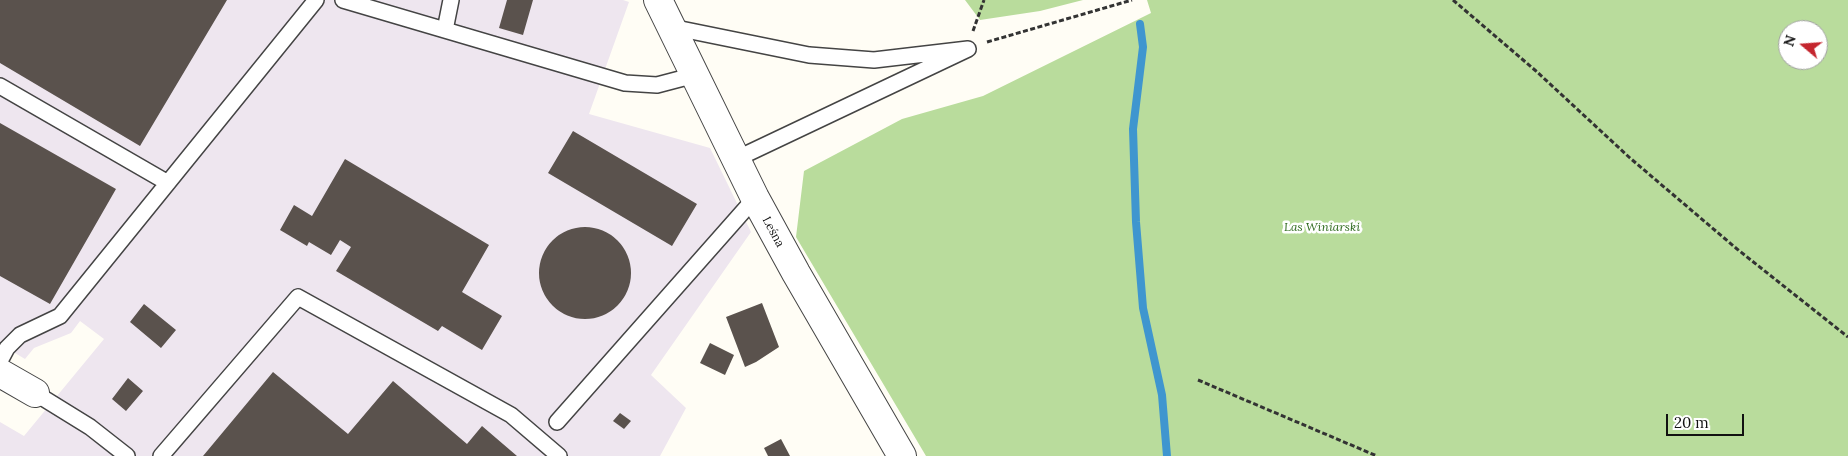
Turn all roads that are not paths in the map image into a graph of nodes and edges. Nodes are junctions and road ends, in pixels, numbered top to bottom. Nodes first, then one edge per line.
1 (316, 0) edge
2 (343, 0) edge
3 (451, 0) edge
4 (658, 0) edge
5 (672, 27) junction
6 (446, 30) junction
7 (695, 75) junction
8 (0, 86) edge
9 (736, 159) junction
10 (168, 183) junction
11 (755, 198) junction
12 (0, 361) edge
13 (0, 373) edge
14 (35, 393) joint
15 (557, 422) dead end
16 (127, 456) edge
17 (161, 456) edge
18 (559, 456) edge
19 (902, 456) edge

1 - 10 lane
2 - 6 lane
3 - 6 lane
4 - 5 street, Leśna
5 - 7 street, Leśna
5 - 9 lane
6 - 7 lane
7 - 9 street, Leśna
8 - 10 lane
9 - 11 street, Leśna
10 - 12 lane
11 - 15 lane
11 - 19 street, Leśna
13 - 14 street
14 - 16 lane
17 - 18 lane

